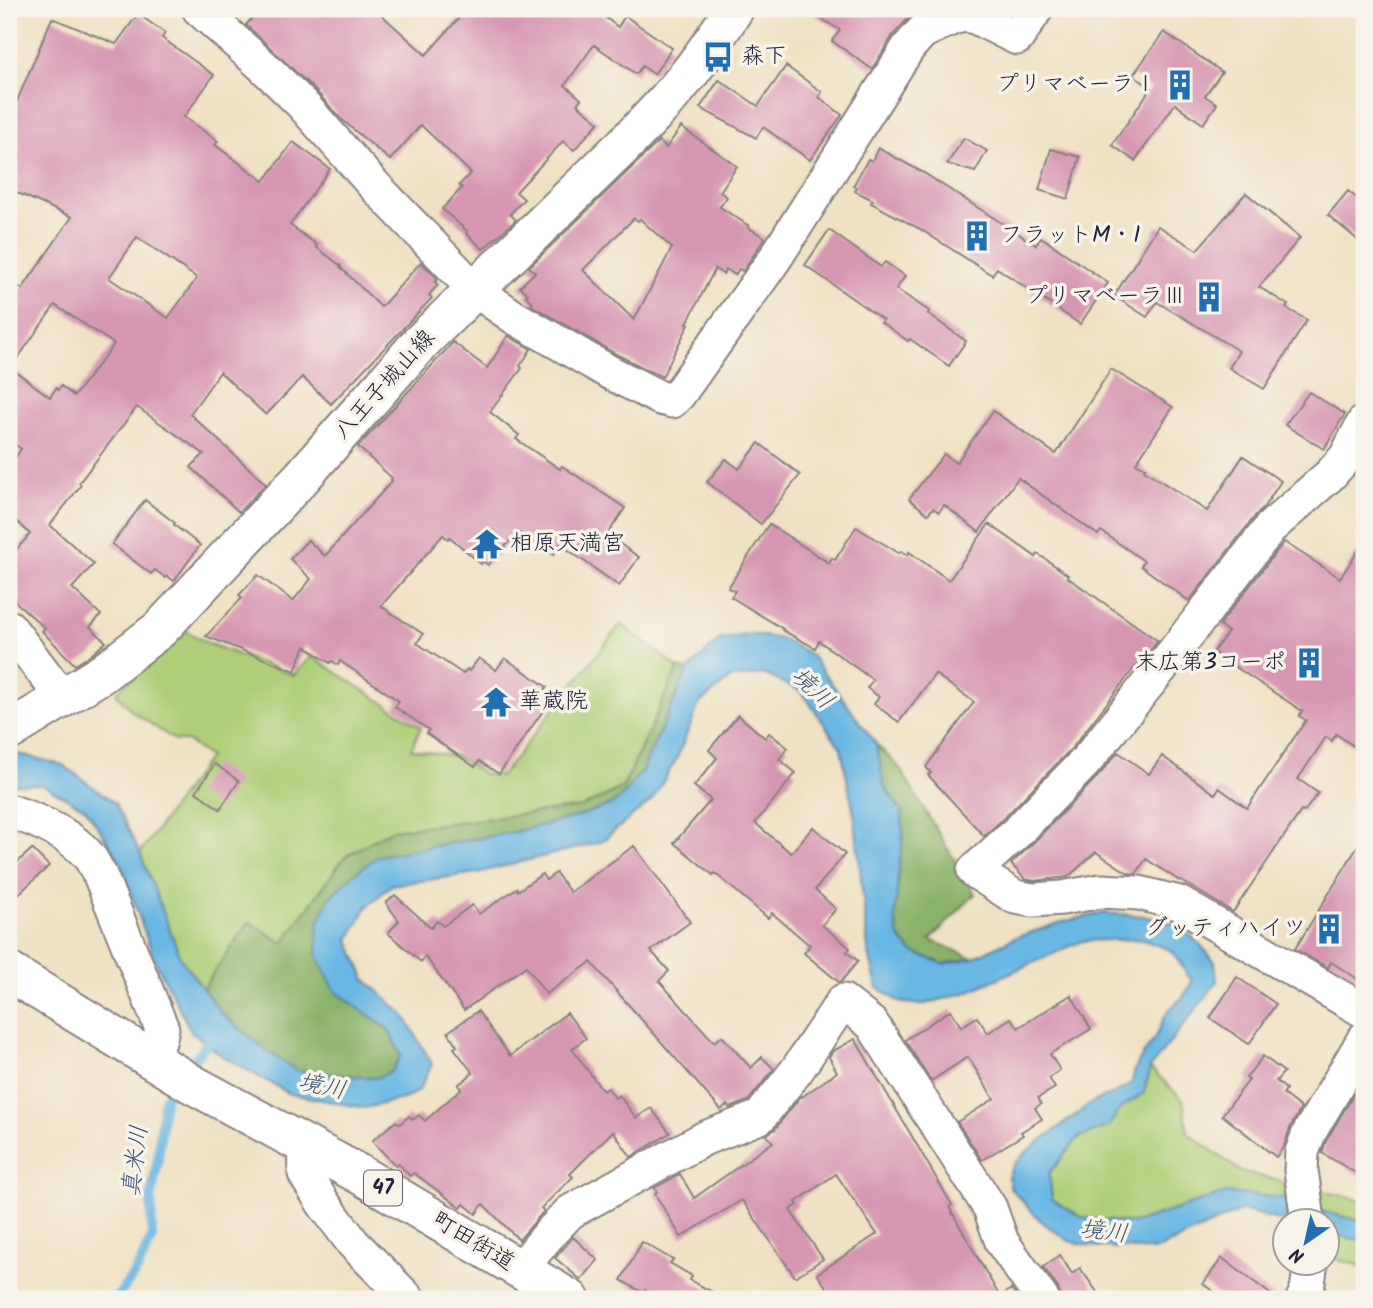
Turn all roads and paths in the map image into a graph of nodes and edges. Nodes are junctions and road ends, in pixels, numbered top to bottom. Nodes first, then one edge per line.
1 (199, 9) edge
2 (734, 9) edge
3 (1036, 9) edge
4 (475, 290) junction
5 (1364, 422) edge
6 (9, 627) edge
7 (62, 697) junction
8 (9, 731) edge
9 (9, 811) edge
10 (9, 972) edge
11 (1364, 1011) edge
12 (1364, 1039) edge
13 (169, 1070) junction
14 (304, 1145) junction
15 (1306, 1206) edge
16 (520, 1270) junction
17 (1309, 1276) edge
18 (408, 1299) edge
19 (570, 1299) edge
20 (1041, 1299) edge
21 (1303, 1299) edge

1 - 4 street
2 - 4 main road, 八王子城山線
3 - 4 street
4 - 7 main road, 八王子城山線
5 - 11 street
6 - 7 street
7 - 8 main road, 八王子城山線
9 - 13 street
10 - 13 main road, 町田街道 / 47
12 - 15 street
13 - 14 main road, 町田街道 / 47
14 - 16 main road, 町田街道 / 47
14 - 18 street
16 - 19 main road, 町田街道 / 47
16 - 20 street
17 - 21 street

